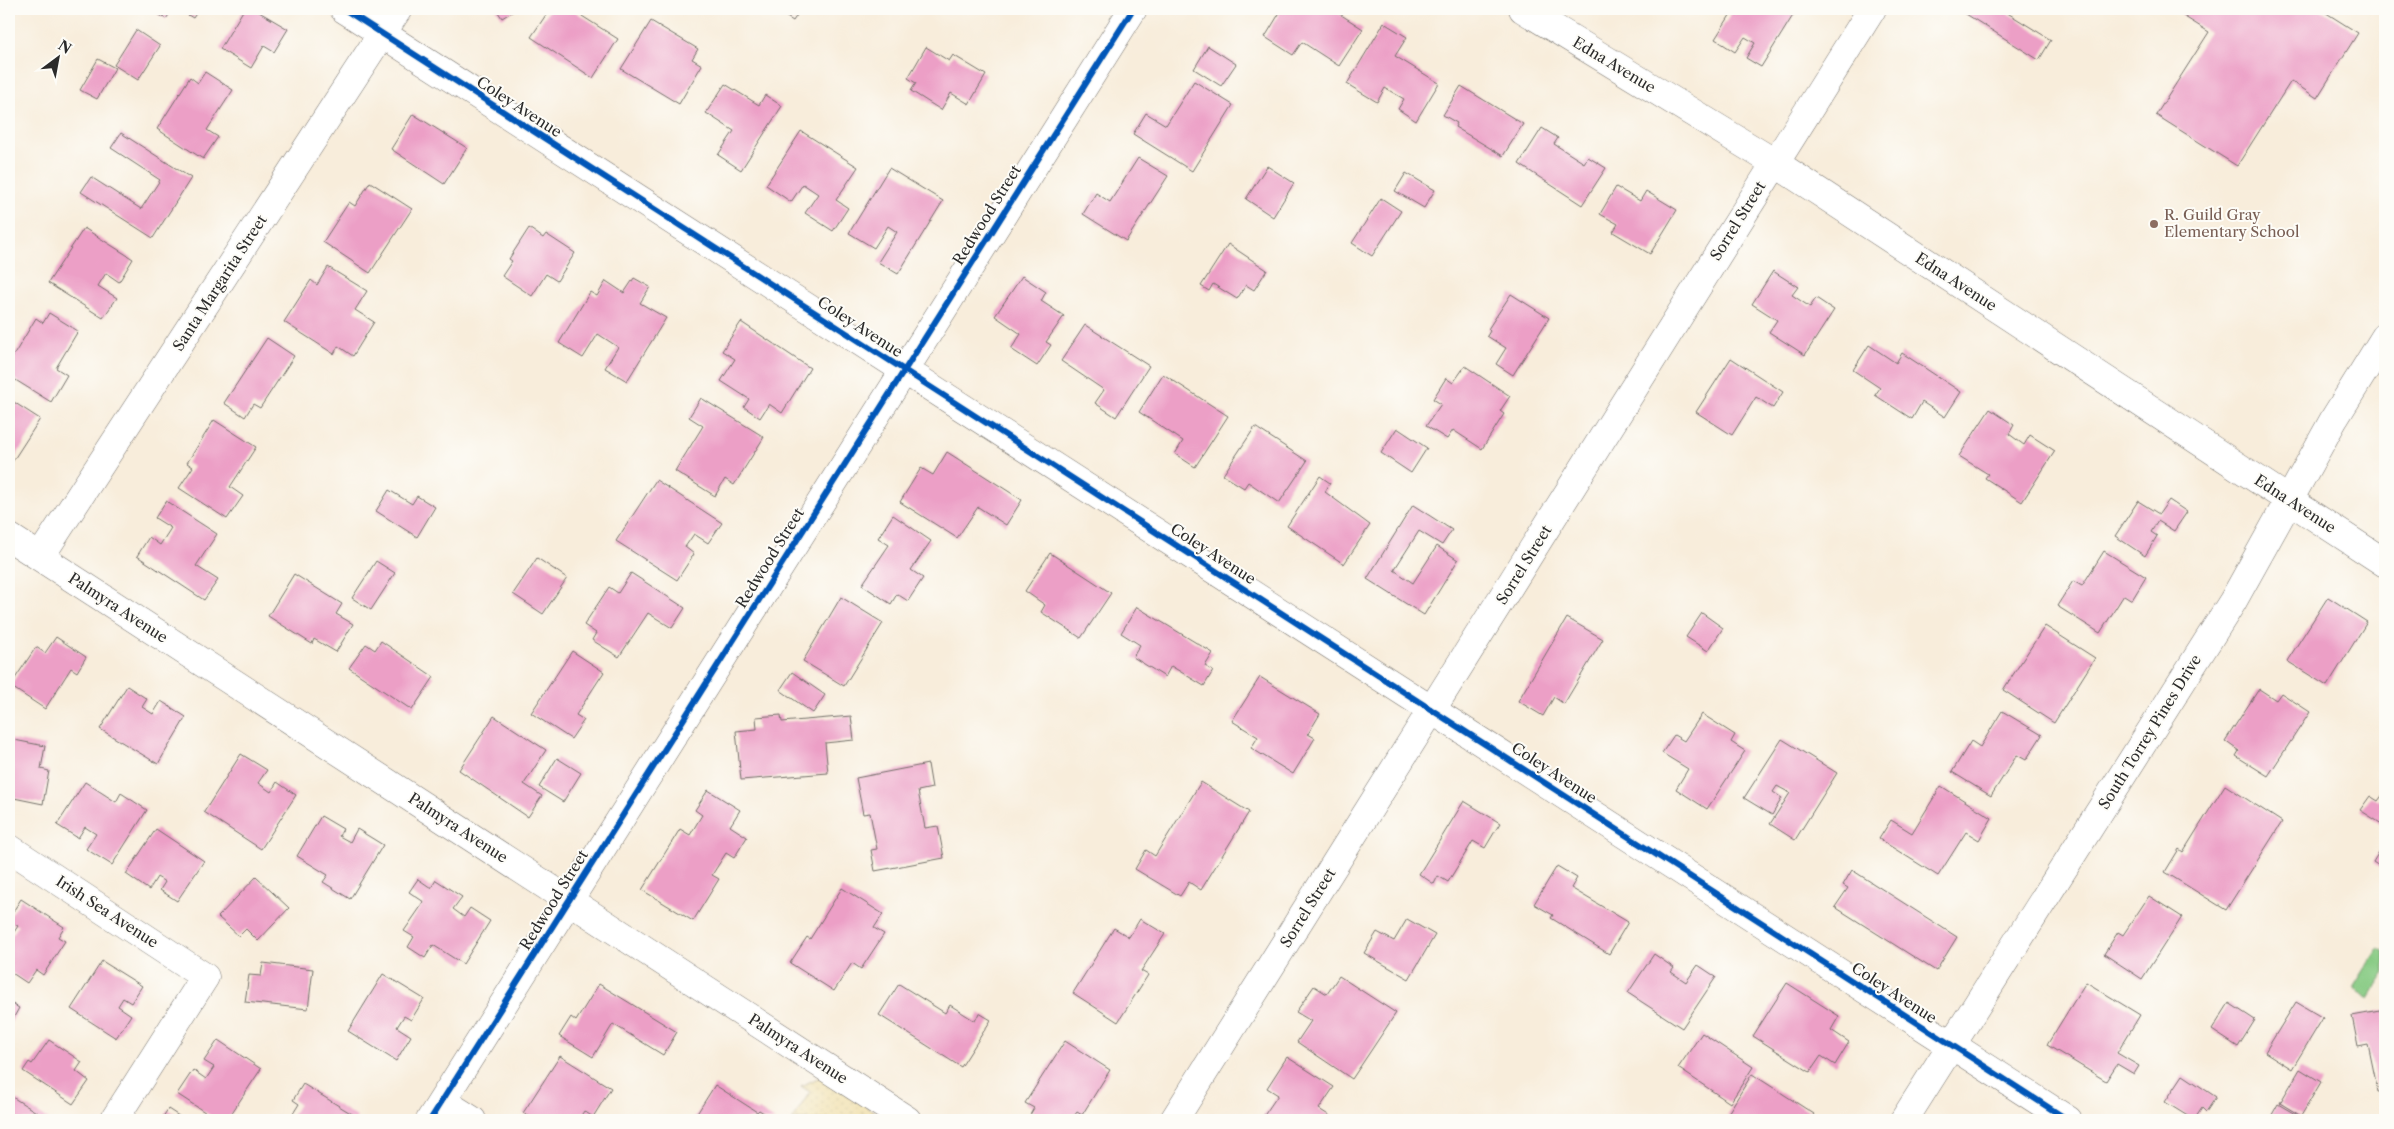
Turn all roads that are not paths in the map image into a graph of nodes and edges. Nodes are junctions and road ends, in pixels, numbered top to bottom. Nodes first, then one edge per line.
1 (344, 9) edge
2 (398, 9) edge
3 (1133, 9) edge
4 (1523, 9) edge
5 (1872, 9) edge
6 (383, 34) junction
7 (1775, 163) junction
8 (2385, 337) edge
9 (904, 370) junction
10 (2290, 501) junction
11 (9, 537) edge
12 (40, 558) junction
13 (2385, 563) edge
14 (1433, 710) junction
15 (9, 848) edge
16 (569, 900) junction
17 (1951, 1045) junction
18 (436, 1111) edge
19 (114, 1120) edge
20 (472, 1120) edge
21 (907, 1120) edge
22 (1174, 1120) edge
23 (1904, 1120) edge
24 (2068, 1120) edge

1 - 6 street, Coley Avenue
2 - 6 street, Santa Margarita Street
3 - 9 street, Redwood Street
4 - 7 street, Edna Avenue
5 - 7 street, Sorrel Street
6 - 9 street, Coley Avenue
6 - 12 street, Santa Margarita Street
7 - 10 street, Edna Avenue
7 - 14 street, Sorrel Street
8 - 10 street, South Torrey Pines Drive
9 - 14 street, Coley Avenue
9 - 16 street, Redwood Street
10 - 13 street, Edna Avenue
10 - 17 street, South Torrey Pines Drive
11 - 12 street, Palmyra Avenue
12 - 16 street, Palmyra Avenue
14 - 17 street, Coley Avenue
14 - 22 street, Sorrel Street
15 - 19 street, Irish Sea Avenue
16 - 18 street, Redwood Street
16 - 21 street, Palmyra Avenue
17 - 23 street, South Torrey Pines Drive
17 - 24 street, Coley Avenue
18 - 20 street

